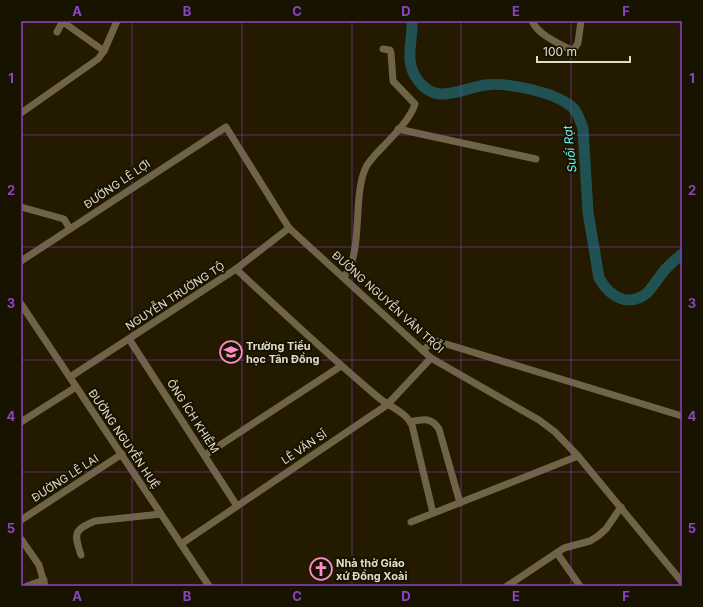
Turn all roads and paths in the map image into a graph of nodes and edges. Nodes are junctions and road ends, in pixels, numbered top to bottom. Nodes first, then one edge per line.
1 (117, 21) edge
2 (532, 21) edge
3 (581, 21) edge
4 (63, 22) edge
5 (56, 32) dead end
6 (382, 49) dead end
7 (104, 51) junction
8 (21, 113) edge
9 (226, 127) joint
10 (398, 129) junction
11 (536, 159) dead end
12 (21, 207) edge
13 (289, 228) junction
14 (70, 229) junction
15 (21, 261) edge
16 (236, 269) junction
17 (344, 277) junction
18 (21, 304) edge
19 (129, 339) junction
20 (423, 351) junction
21 (431, 358) junction
22 (341, 366) junction
23 (70, 377) junction
24 (76, 387) junction
25 (387, 405) junction
26 (682, 416) edge
27 (21, 422) edge
28 (410, 422) junction
29 (122, 454) junction
30 (205, 455) junction
31 (578, 456) junction
32 (460, 503) junction
33 (237, 506) junction
34 (621, 508) junction
35 (433, 513) junction
36 (161, 514) junction
37 (21, 520) edge
38 (411, 522) dead end
39 (21, 538) edge
40 (181, 544) junction
41 (557, 553) junction
42 (81, 555) dead end
43 (682, 582) edge
44 (45, 583) edge
45 (27, 586) edge
46 (209, 586) edge
47 (506, 586) edge
48 (580, 586) edge

1 - 7 street
2 - 3 street
4 - 5 street
4 - 7 street
6 - 10 street
7 - 8 street
9 - 13 street, ĐƯỜNG NGUYỄN VĂN TRỖI
9 - 14 street, ĐƯỜNG LÊ LỢI
10 - 11 street
10 - 17 street
12 - 14 street
13 - 16 street, NGUYỄN TRƯỜNG TỘ
13 - 17 street, ĐƯỜNG NGUYỄN VĂN TRỖI
14 - 15 street, ĐƯỜNG LÊ LỢI
16 - 19 street, NGUYỄN TRƯỜNG TỘ
16 - 22 street
17 - 20 street, ĐƯỜNG NGUYỄN VĂN TRỖI
18 - 23 street, ĐƯỜNG NGUYỄN HUỆ
19 - 23 street, NGUYỄN TRƯỜNG TỘ
19 - 30 street, ÔNG ÍCH KHIÊM
20 - 21 street, ĐƯỜNG NGUYỄN VĂN TRỖI
20 - 26 street
21 - 25 street, LÊ VĂN SĨ
21 - 31 street, ĐƯỜNG NGUYỄN VĂN TRỖI
22 - 25 street
22 - 30 street
23 - 24 street, ĐƯỜNG NGUYỄN HUỆ
24 - 27 street
24 - 29 street, ĐƯỜNG NGUYỄN HUỆ
25 - 28 street
25 - 33 street, LÊ VĂN SĨ
28 - 32 street
28 - 35 street
29 - 36 street, ĐƯỜNG NGUYỄN HUỆ
29 - 37 street, ĐƯỜNG LÊ LAI
30 - 33 street, ÔNG ÍCH KHIÊM
31 - 32 street
31 - 34 street, ĐƯỜNG NGUYỄN VĂN TRỖI
32 - 35 street
33 - 40 street, LÊ VĂN SĨ
34 - 41 street
34 - 43 street, ĐƯỜNG NGUYỄN VĂN TRỖI
35 - 38 street
36 - 40 street, ĐƯỜNG NGUYỄN HUỆ
36 - 42 street
39 - 44 street
40 - 46 street, ĐƯỜNG NGUYỄN HUỆ
41 - 47 street
41 - 48 street
44 - 45 street

